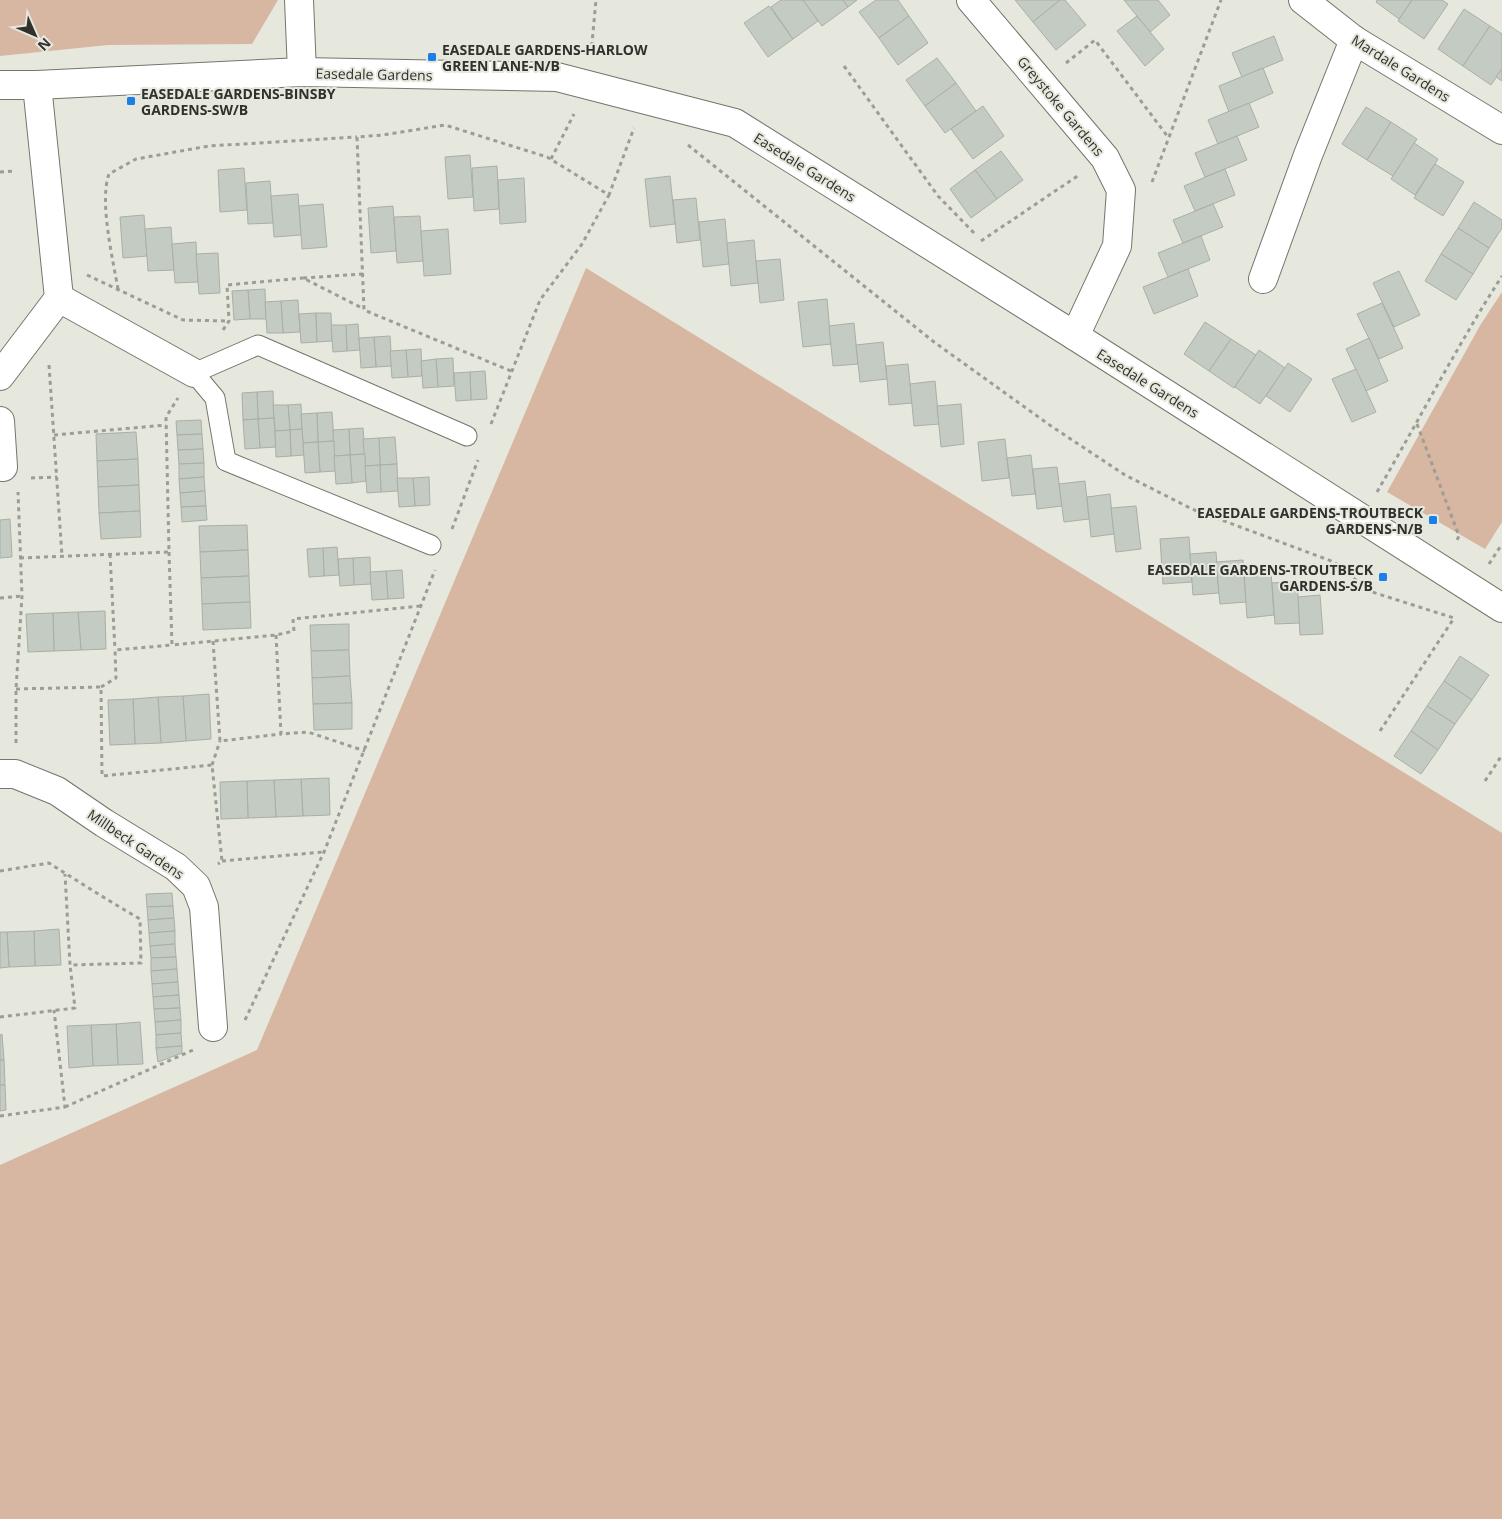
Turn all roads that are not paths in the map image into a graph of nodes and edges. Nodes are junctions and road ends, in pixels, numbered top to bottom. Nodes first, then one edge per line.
1 (299, 0) edge
2 (971, 0) edge
3 (1303, 0) edge
4 (1354, 40) junction
5 (302, 72) junction
6 (0, 85) edge
7 (37, 85) junction
8 (1502, 130) edge
9 (1263, 279) dead end
10 (58, 298) junction
11 (1075, 336) junction
12 (194, 373) junction
13 (0, 376) edge
14 (0, 421) edge
15 (467, 436) road end
16 (11, 478) road end
17 (437, 548) road end
18 (1502, 608) edge
19 (8, 774) edge
20 (213, 1027) road end

1 - 5 street
2 - 11 street, Greystoke Gardens
3 - 4 street, Mardale Gardens
4 - 8 street, Mardale Gardens
4 - 9 street
5 - 7 street, Easedale Gardens
5 - 11 street, Easedale Gardens
6 - 7 street, Easedale Gardens
7 - 10 street
10 - 12 street
10 - 13 street
11 - 18 street, Easedale Gardens
12 - 15 lane
12 - 17 lane
14 - 16 street
19 - 20 street, Millbeck Gardens

